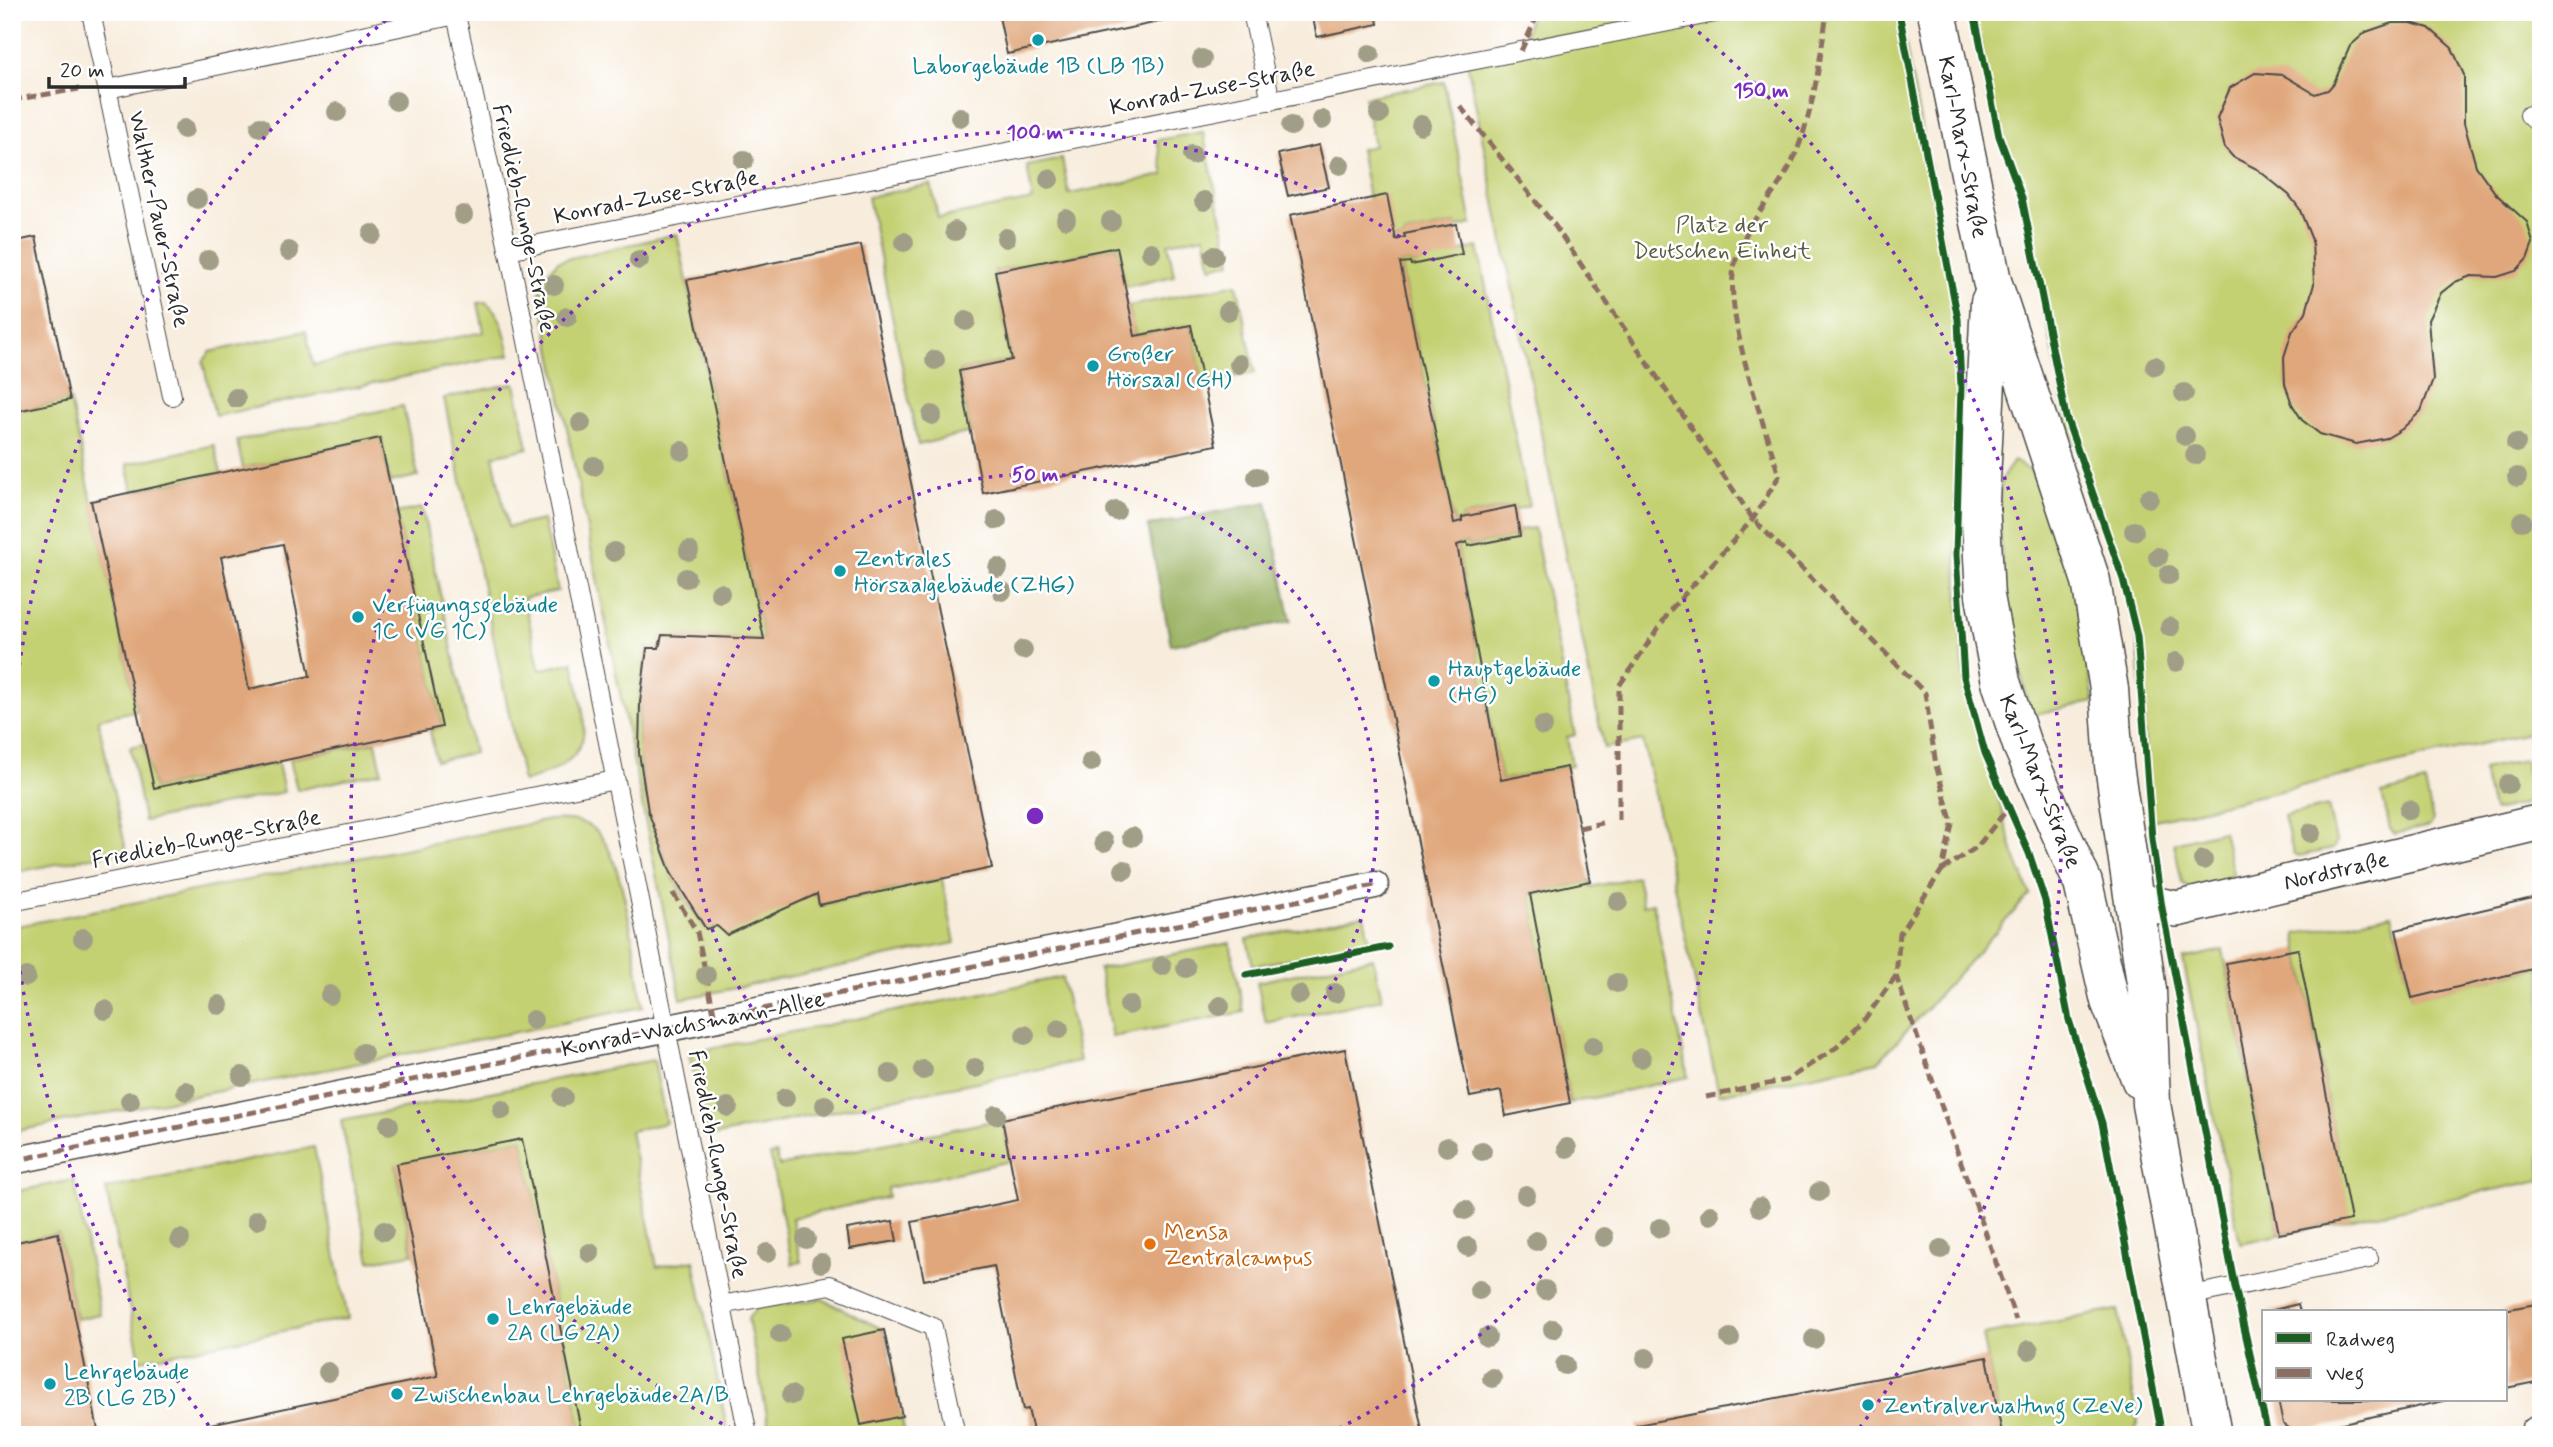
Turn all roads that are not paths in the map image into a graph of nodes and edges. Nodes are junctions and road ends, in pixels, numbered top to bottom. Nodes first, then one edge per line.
1 (90, 12) edge
2 (1252, 12) edge
3 (1720, 12) edge
4 (1937, 12) edge
5 (415, 17) edge
6 (108, 89) junction
7 (1271, 101) junction
8 (508, 250) junction
9 (1992, 281) junction
10 (172, 396) dead end
11 (615, 780) junction
12 (2541, 822) edge
13 (1375, 885) dead end
14 (2133, 895) junction
15 (12, 902) edge
16 (667, 1028) junction
17 (2151, 1104) junction
18 (12, 1161) edge
19 (2369, 1259) dead end
20 (2188, 1296) junction
21 (721, 1305) junction
22 (748, 1435) edge
23 (956, 1435) edge
24 (2212, 1435) edge

1 - 6 lane, Walther-Pauer-Straße
2 - 7 lane
3 - 7 lane, Konrad-Zuse-Straße
4 - 9 street, Karl-Marx-Straße
5 - 6 lane, Friedlieb-Runge-Straße
5 - 8 lane, Friedlieb-Runge-Straße
6 - 10 lane, Walther-Pauer-Straße
7 - 8 lane, Konrad-Zuse-Straße
8 - 11 lane, Friedlieb-Runge-Straße
9 - 14 street, Karl-Marx-Straße
9 - 17 street, Karl-Marx-Straße
11 - 15 lane, Friedlieb-Runge-Straße
11 - 16 lane, Friedlieb-Runge-Straße
12 - 14 street, Nordstraße
13 - 16 street, Konrad-Wachsmann-Allee
14 - 17 street, Karl-Marx-Straße
16 - 18 street, Konrad-Wachsmann-Allee
16 - 21 lane, Friedlieb-Runge-Straße
17 - 20 street, Karl-Marx-Straße
19 - 20 lane
20 - 24 street, Karl-Marx-Straße
21 - 22 lane, Friedlieb-Runge-Straße
21 - 23 lane

